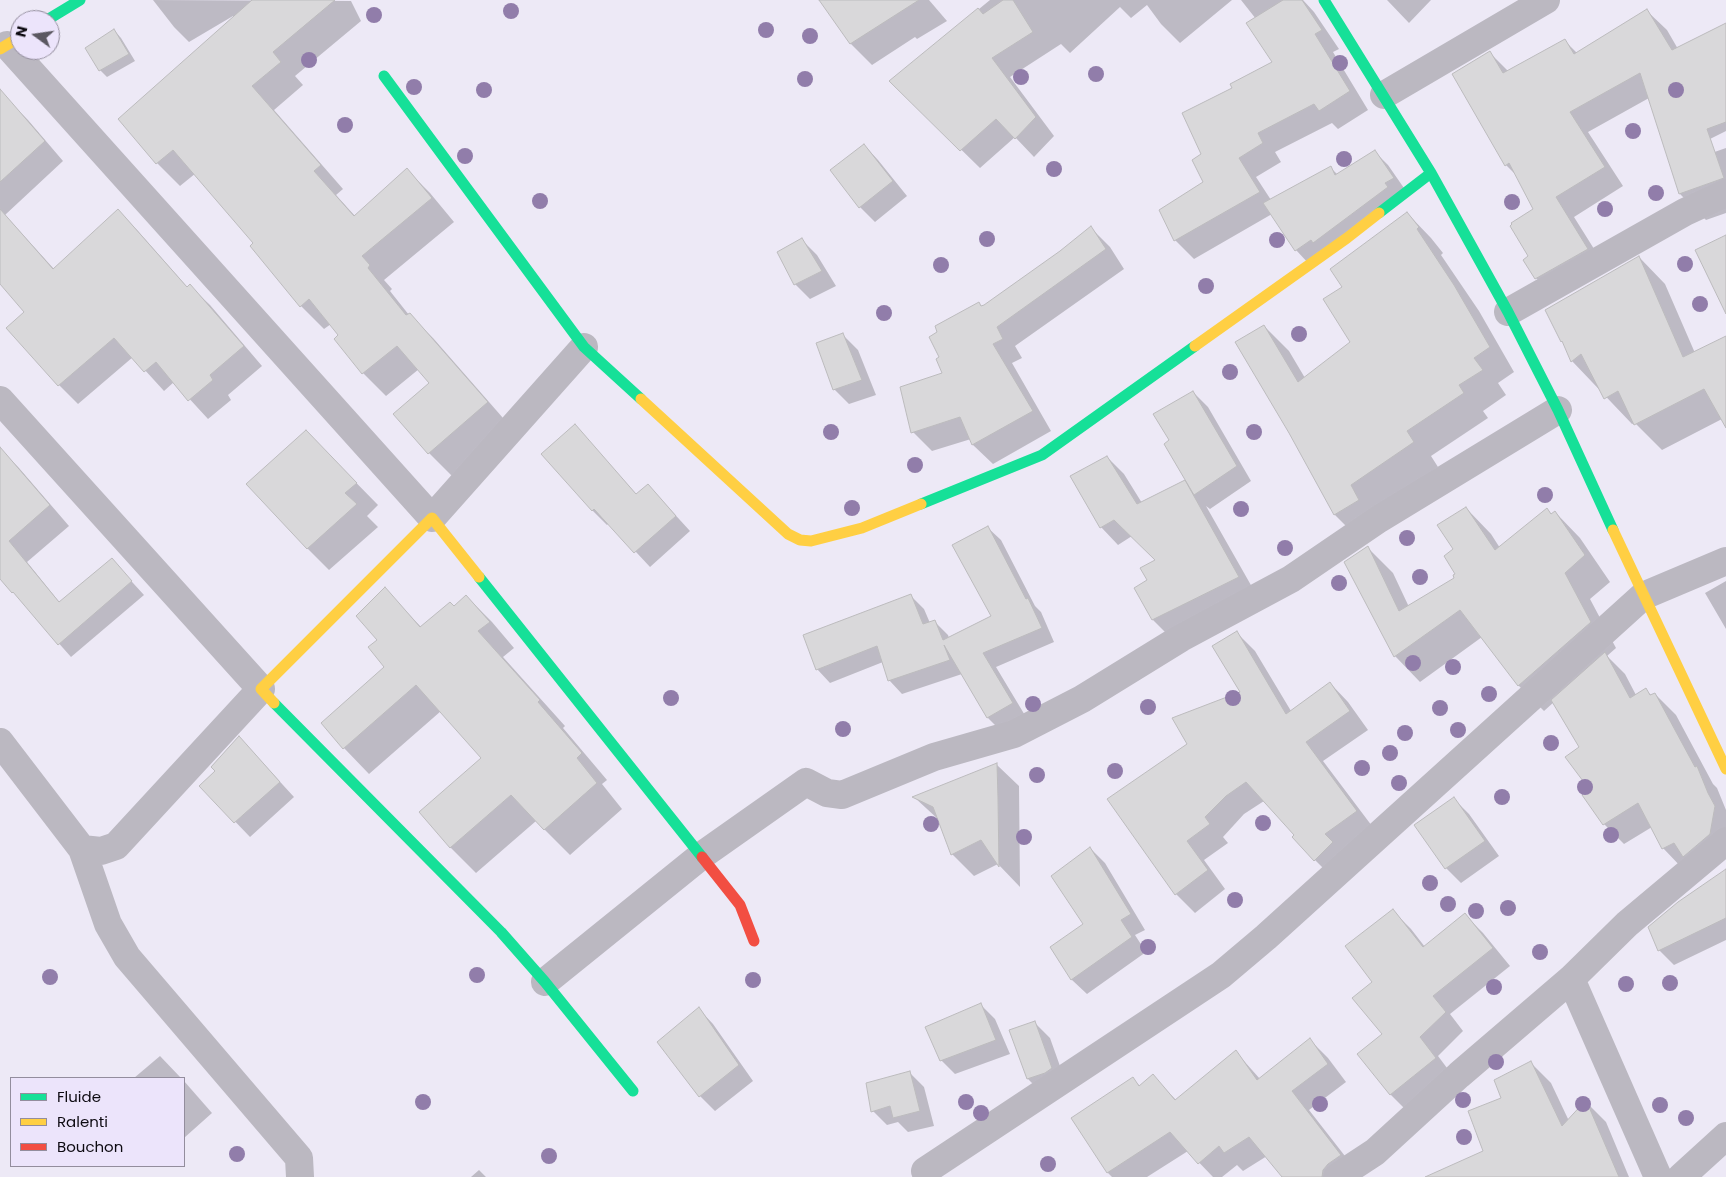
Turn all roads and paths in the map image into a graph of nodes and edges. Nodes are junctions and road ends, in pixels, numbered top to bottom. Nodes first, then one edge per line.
1 (80, 0) edge
2 (1324, 0) edge
3 (1546, 0) edge
4 (60, 12) edge
5 (9, 44) edge
6 (384, 76) dead end
7 (1384, 96) junction
8 (1430, 173) junction
9 (1726, 193) edge
10 (1508, 312) junction
11 (584, 347) junction
12 (0, 400) edge
13 (1558, 410) junction
14 (432, 518) junction
15 (1726, 561) edge
16 (1643, 596) junction
17 (261, 689) junction
18 (0, 742) edge
19 (1726, 769) edge
20 (1726, 842) edge
21 (82, 849) junction
22 (701, 856) junction
23 (754, 941) dead end
24 (1571, 979) junction
25 (545, 982) junction
26 (632, 1091) dead end
27 (1726, 1136) edge
28 (925, 1171) dead end
29 (300, 1177) edge
30 (1337, 1177) edge
31 (1658, 1177) edge
32 (1681, 1177) edge

1 - 4 street
2 - 7 street
3 - 7 street
5 - 14 street
6 - 11 street
7 - 8 street
8 - 10 street
8 - 11 street
9 - 10 street
10 - 13 street
11 - 14 street
12 - 17 street
13 - 16 street
13 - 22 street
14 - 17 street
14 - 22 street
15 - 16 street
16 - 19 street
16 - 28 street
17 - 21 street
17 - 25 street
18 - 21 street
20 - 24 street
21 - 29 street
22 - 23 street
22 - 25 street
24 - 30 street
24 - 31 street
25 - 26 street
27 - 32 street

